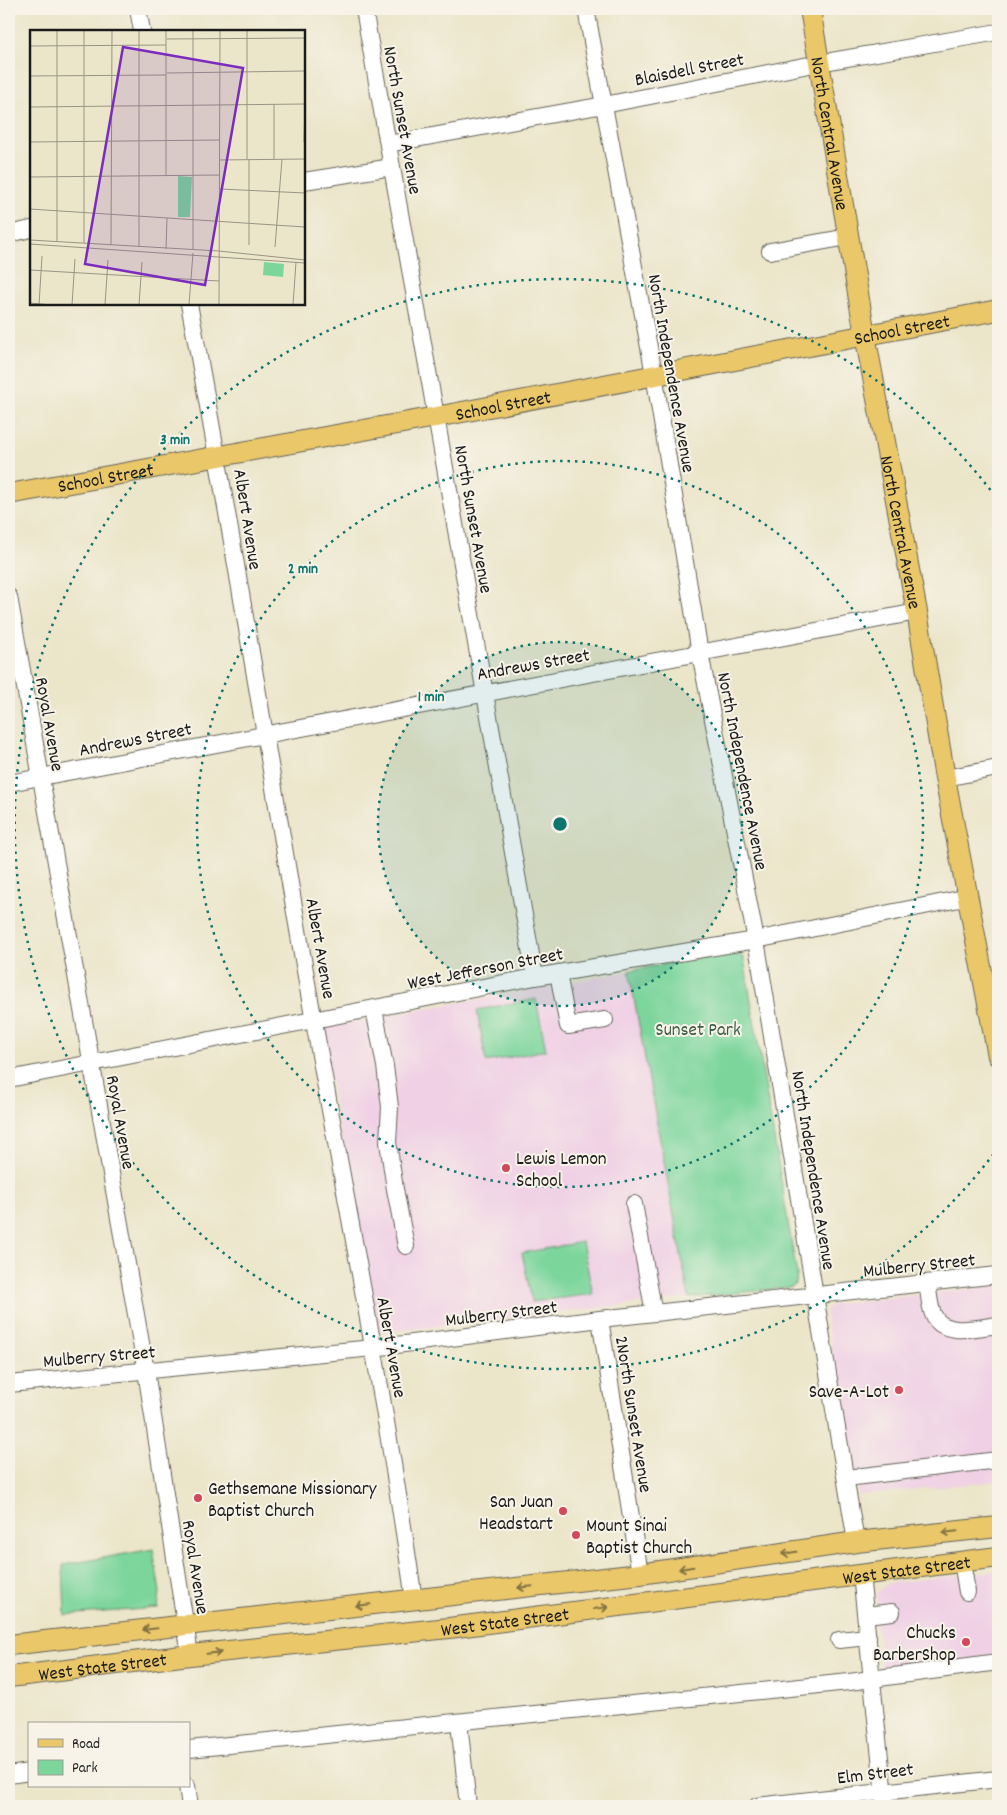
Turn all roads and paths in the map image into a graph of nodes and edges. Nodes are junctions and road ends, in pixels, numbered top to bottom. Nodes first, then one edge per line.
1 (138, 9) edge
2 (364, 9) edge
3 (586, 9) edge
4 (810, 9) edge
5 (142, 30) edge
6 (998, 32) edge
7 (819, 63) junction
8 (604, 105) junction
9 (388, 144) junction
10 (392, 167) junction
11 (305, 181) edge
12 (30, 229) edge
13 (9, 234) edge
14 (848, 237) junction
15 (770, 251) dead end
16 (189, 305) edge
17 (998, 310) edge
18 (865, 335) junction
19 (654, 374) junction
20 (436, 417) junction
21 (218, 456) junction
22 (9, 494) edge
23 (9, 598) edge
24 (917, 612) junction
25 (700, 653) junction
26 (485, 692) junction
27 (264, 734) junction
28 (998, 768) edge
29 (40, 776) junction
30 (946, 778) junction
31 (9, 783) edge
32 (968, 898) junction
33 (756, 940) junction
34 (558, 973) junction
35 (535, 977) junction
36 (374, 1009) junction
37 (994, 1010) edge
38 (605, 1020) dead end
39 (314, 1021) junction
40 (998, 1056) edge
41 (90, 1062) junction
42 (9, 1080) edge
43 (634, 1204) dead end
44 (406, 1246) dead end
45 (998, 1275) edge
46 (927, 1283) junction
47 (815, 1295) junction
48 (654, 1313) junction
49 (600, 1319) junction
50 (998, 1325) edge
51 (373, 1348) junction
52 (146, 1371) junction
53 (9, 1384) edge
54 (998, 1460) edge
55 (846, 1478) junction
56 (998, 1527) edge
57 (856, 1542) junction
58 (998, 1557) edge
59 (962, 1562) junction
60 (640, 1574) junction
61 (861, 1574) junction
62 (967, 1592) dead end
63 (414, 1600) junction
64 (892, 1612) dead end
65 (866, 1615) junction
66 (186, 1625) junction
67 (868, 1637) junction
68 (839, 1640) dead end
69 (9, 1645) edge
70 (190, 1655) junction
71 (998, 1662) edge
72 (9, 1677) edge
73 (872, 1680) junction
74 (459, 1722) junction
75 (190, 1749) edge
76 (28, 1772) edge
77 (9, 1775) edge
78 (998, 1779) edge
79 (187, 1788) edge
80 (885, 1799) edge
81 (190, 1806) edge
82 (468, 1806) edge
83 (756, 1806) edge

1 - 5 street
2 - 9 street, North Sunset Avenue
3 - 8 street, North Independence Avenue
4 - 7 main road, North Central Avenue
6 - 7 street, Blaisdell Street
7 - 8 street, Blaisdell Street
7 - 14 main road, North Central Avenue
8 - 9 street, Blaisdell Street
8 - 19 street, North Independence Avenue
9 - 10 street, North Sunset Avenue
10 - 11 street
10 - 20 street, North Sunset Avenue
12 - 13 street
14 - 15 street
14 - 18 main road, North Central Avenue
16 - 21 street, Albert Avenue
17 - 18 main road, School Street
18 - 19 main road, School Street
18 - 24 main road, North Central Avenue
19 - 20 main road, School Street
19 - 25 street, North Independence Avenue
20 - 21 main road, School Street
20 - 26 street, North Sunset Avenue
21 - 22 main road, School Street
21 - 27 street, Albert Avenue
23 - 29 street, Royal Avenue
24 - 25 street, Andrews Street
24 - 30 main road, North Central Avenue
25 - 26 street, Andrews Street
25 - 33 street, North Independence Avenue
26 - 27 street, Andrews Street
26 - 35 street, North Sunset Avenue
27 - 29 street, Andrews Street
27 - 39 street, Albert Avenue
28 - 30 street
29 - 31 street, Andrews Street
29 - 41 street, Royal Avenue
30 - 32 main road, North Central Avenue
32 - 33 street, West Jefferson Street
32 - 37 main road, North Central Avenue
33 - 34 street, West Jefferson Street
33 - 47 street, North Independence Avenue
34 - 35 street, West Jefferson Street
34 - 38 street
35 - 36 street, West Jefferson Street
36 - 39 street, West Jefferson Street
36 - 44 street
37 - 40 main road, North Central Avenue
39 - 41 street, West Jefferson Street
39 - 51 street, Albert Avenue
41 - 42 street, West Jefferson Street
41 - 52 street, Royal Avenue
43 - 48 street
45 - 46 street, Mulberry Street
46 - 47 street, Mulberry Street
46 - 50 street
47 - 48 street, Mulberry Street
47 - 55 street, North Independence Avenue
48 - 49 street, Mulberry Street
49 - 51 street, Mulberry Street
49 - 60 street, 2North Sunset Avenue
51 - 52 street, Mulberry Street
51 - 63 street, Albert Avenue
52 - 53 street, Mulberry Street
52 - 66 street, Royal Avenue
54 - 55 street
55 - 57 street, North Independence Avenue
56 -> 57 main road, West State Street
57 -> 60 main road, West State Street
58 - 59 main road, West State Street
59 - 61 main road, West State Street
59 - 62 street
60 -> 63 main road, West State Street
61 - 65 street
70 -> 61 main road, West State Street
63 -> 66 main road, West State Street
64 - 65 street
65 - 67 street
66 -> 69 main road, West State Street
66 - 70 street, Royal Avenue
67 - 68 street
67 - 73 street
70 - 72 main road, West State Street
71 - 73 street
73 - 74 street
73 - 80 street
74 - 75 street
74 - 82 street
76 - 77 street
78 - 80 street, Elm Street
79 - 81 street
80 - 83 street, Elm Street

